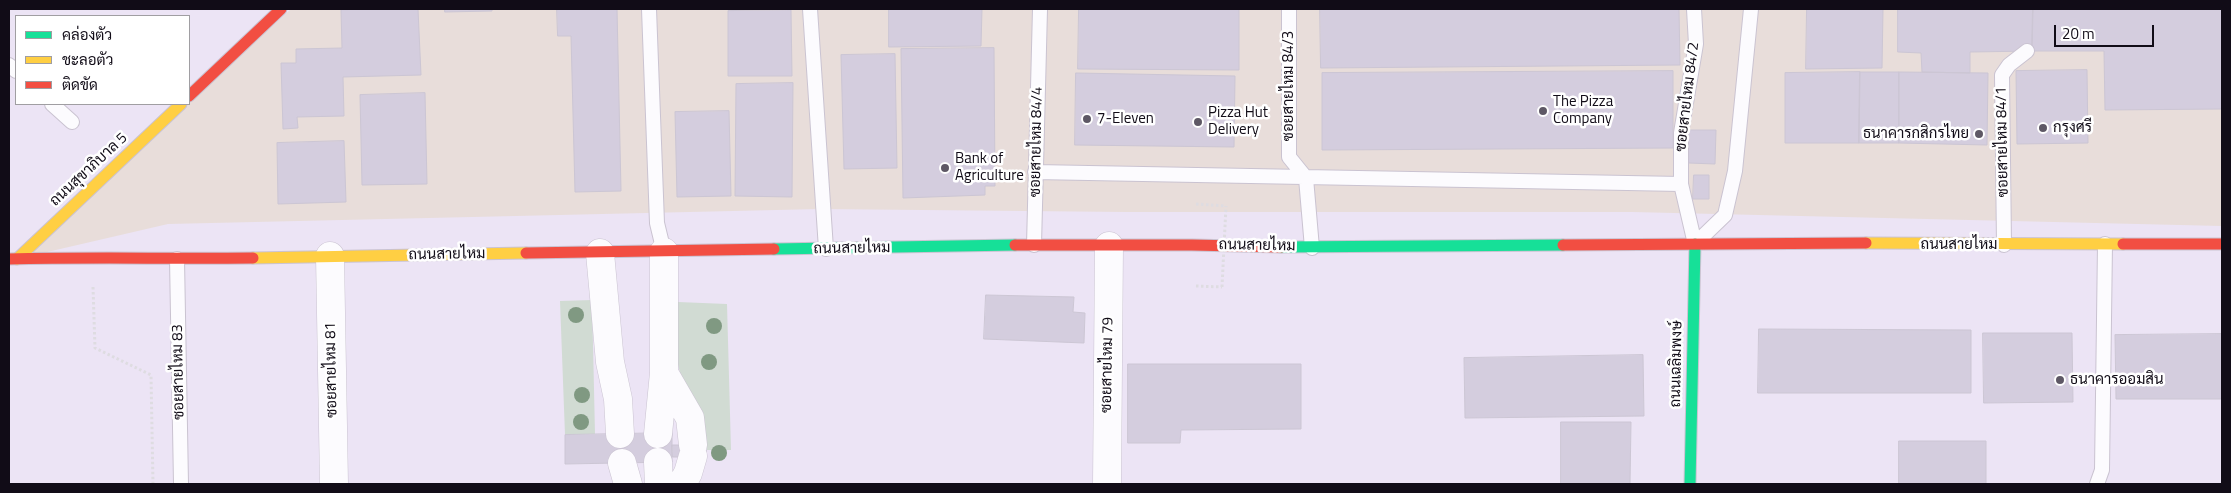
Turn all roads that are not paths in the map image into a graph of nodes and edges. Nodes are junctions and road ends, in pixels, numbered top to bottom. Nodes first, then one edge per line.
1 (281, 9) edge
2 (650, 9) edge
3 (810, 9) edge
4 (1040, 9) edge
5 (1288, 9) edge
6 (1694, 9) edge
7 (1751, 9) edge
8 (2028, 51) dead end
9 (190, 95) edge
10 (53, 105) edge
11 (180, 105) edge
12 (72, 122) dead end
13 (1035, 172) junction
14 (1306, 178) junction
15 (1681, 184) junction
16 (1695, 244) junction
17 (2106, 244) junction
18 (2222, 244) edge
19 (2004, 245) junction
20 (1034, 246) junction
21 (1109, 246) junction
22 (1312, 248) junction
23 (826, 249) junction
24 (664, 252) junction
25 (600, 253) junction
26 (330, 256) junction
27 (13, 259) edge
28 (177, 259) junction
29 (664, 373) junction
30 (620, 434) dead end
31 (658, 434) dead end
32 (181, 484) edge
33 (334, 484) edge
34 (682, 484) edge
35 (1107, 484) edge
36 (1690, 484) edge
37 (2096, 484) edge

1 - 9 main road
2 - 24 lane
3 - 23 lane
4 - 13 lane, ซอยสายไหม 84/4
5 - 14 lane, ซอยสายไหม 84/3
6 - 15 lane, ซอยสายไหม 84/2
7 - 16 lane
8 - 19 lane, ซอยสายไหม 84/1
10 - 12 lane
11 - 27 main road, ถนนสุขาภิบาล 5
13 - 14 lane
13 - 20 lane, ซอยสายไหม 84/4
14 - 15 lane
14 - 22 lane
15 - 16 lane, ซอยสายไหม 84/2
16 - 19 main road, ถนนสายไหม
16 - 22 main road, ถนนสายไหม
16 - 36 main road, ถนนเฉลิมพงษ์
17 - 18 main road, ถนนสายไหม
17 - 19 main road, ถนนสายไหม
17 - 37 lane
20 - 21 main road, ถนนสายไหม
20 - 23 main road, ถนนสายไหม
21 - 22 main road, ถนนสายไหม
21 - 35 street, ซอยสายไหม 79
23 - 24 main road, ถนนสายไหม
24 - 25 main road, ถนนสายไหม
24 - 29 street
25 - 26 main road, ถนนสายไหม
25 - 30 street
26 - 28 main road, ถนนสายไหม
26 - 33 street, ซอยสายไหม 81
27 - 28 main road, ถนนสายไหม
28 - 32 lane, ซอยสายไหม 83
29 - 31 street
29 - 34 street

